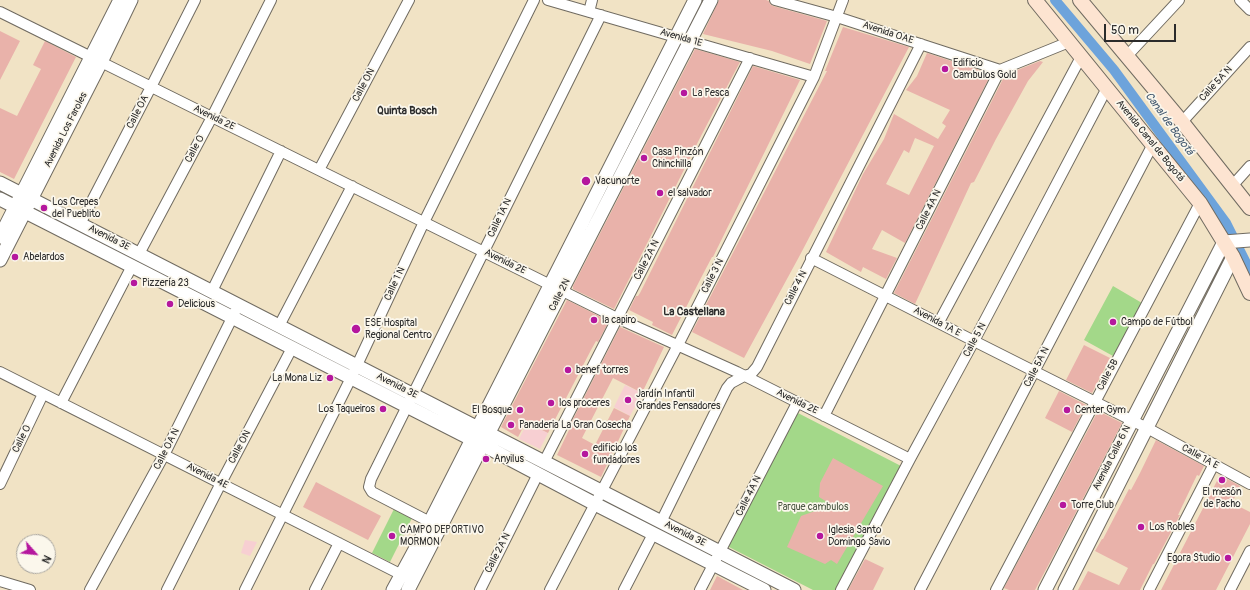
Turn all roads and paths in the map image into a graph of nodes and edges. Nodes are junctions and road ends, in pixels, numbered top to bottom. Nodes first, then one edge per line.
1 (120, 0) edge
2 (131, 0) edge
3 (194, 0) edge
4 (271, 0) edge
5 (409, 0) edge
6 (534, 0) edge
7 (548, 0) edge
8 (592, 0) edge
9 (695, 0) edge
10 (711, 0) edge
11 (775, 0) edge
12 (843, 0) edge
13 (1035, 0) edge
14 (1080, 0) edge
15 (1179, 0) edge
16 (1240, 0) edge
17 (1250, 10) edge
18 (0, 12) edge
19 (589, 12) junction
20 (601, 15) junction
21 (837, 17) junction
22 (676, 37) junction
23 (690, 41) junction
24 (1069, 42) junction
25 (921, 44) junction
26 (1250, 46) edge
27 (1081, 57) junction
28 (1126, 57) junction
29 (750, 58) junction
30 (96, 60) junction
31 (1000, 70) junction
32 (814, 77) junction
33 (152, 87) junction
34 (1107, 88) junction
35 (212, 117) junction
36 (1182, 122) junction
37 (1153, 144) junction
38 (282, 151) junction
39 (1250, 166) edge
40 (319, 170) junction
41 (0, 183) edge
42 (1233, 185) junction
43 (352, 186) junction
44 (26, 196) junction
45 (0, 198) edge
46 (1200, 203) junction
47 (1250, 208) edge
48 (20, 209) junction
49 (424, 222) junction
50 (80, 224) junction
51 (0, 237) edge
52 (1250, 240) edge
53 (1229, 242) junction
54 (484, 252) junction
55 (139, 254) junction
56 (811, 258) junction
57 (1233, 258) junction
58 (0, 260) edge
59 (132, 266) junction
60 (556, 288) junction
61 (212, 291) junction
62 (1250, 293) edge
63 (886, 295) junction
64 (238, 305) junction
65 (232, 317) junction
66 (617, 318) junction
67 (939, 322) junction
68 (279, 326) junction
69 (974, 341) junction
70 (678, 345) junction
71 (292, 348) junction
72 (357, 366) junction
73 (1034, 371) junction
74 (0, 372) edge
75 (744, 376) junction
76 (352, 378) junction
77 (43, 394) junction
78 (413, 394) junction
79 (1094, 401) junction
80 (61, 403) junction
81 (797, 403) junction
82 (407, 406) junction
83 (824, 416) junction
84 (1132, 420) junction
85 (1148, 428) junction
86 (480, 436) junction
87 (164, 455) junction
88 (910, 459) junction
89 (544, 462) junction
90 (1214, 464) junction
91 (538, 474) junction
92 (221, 483) junction
93 (0, 484) edge
94 (1250, 484) edge
95 (601, 491) junction
96 (594, 504) junction
97 (283, 515) junction
98 (430, 522) junction
99 (661, 522) junction
100 (653, 534) junction
101 (339, 543) junction
102 (1250, 551) edge
103 (720, 552) junction
104 (713, 564) junction
105 (402, 574) junction
106 (0, 581) edge
107 (411, 585) edge
108 (0, 587) edge
109 (9, 590) edge
110 (30, 590) edge
111 (90, 590) edge
112 (167, 590) edge
113 (245, 590) edge
114 (315, 590) edge
115 (393, 590) edge
116 (480, 590) edge
117 (550, 590) edge
118 (624, 590) edge
119 (700, 590) edge
120 (764, 590) edge
121 (794, 590) edge
122 (841, 590) edge
123 (920, 590) edge
124 (996, 590) edge
125 (1045, 590) edge
126 (1065, 590) edge
127 (1149, 590) edge
128 (1230, 590) edge

1 - 30 street, Avenida Los Faroles
2 - 30 street, Avenida Los Faroles
3 - 33 street, Calle 0A
4 - 35 street, Calle 0
5 - 40 street, Calle 0N
6 - 49 street, Calle 1 N
7 - 19 street, Avenida 1E
8 - 19 street
9 - 22 street, Calle 2N
10 - 23 street, Calle 2N
11 - 21 street, Avenida 0AE
12 - 21 street, Calle 3 N
13 - 24 main road, Avenida Canal de Bogotá
14 - 28 main road
15 - 28 street
16 - 17 street
18 - 30 street, Avenida 2E
19 - 20 street, Avenida 1E
20 - 22 street, Avenida 1E
20 - 54 street, Calle 1A N
21 - 25 street, Avenida 0AE
21 - 32 street, Calle 3 N
22 - 23 street, Avenida 1E
22 - 60 street, Calle 2N
23 - 29 street, Avenida 1E
23 - 60 street, Calle 2N
24 - 27 main road, Avenida Canal de Bogotá
24 - 31 street
25 - 31 street, Avenida 0AE
25 - 56 street, Calle 4 N
26 - 36 street, Calle 5A N
27 - 34 main road, Avenida Canal de Bogotá
27 - 67 street
28 - 36 main road
29 - 32 street, Avenida 1E
29 - 66 street, Calle 2A N
30 - 33 street, Avenida 2E
30 - 44 street, Avenida Los Faroles
31 - 63 street, Calle 4A N
32 - 70 street, Calle 3 N
33 - 35 street, Avenida 2E
33 - 50 street, Calle 0A
34 - 37 main road, Avenida Canal de Bogotá
34 - 69 street, Calle 5 N
35 - 38 street, Avenida 2E
35 - 55 street, Calle 0
36 - 42 main road
37 - 46 main road, Avenida Canal de Bogotá
37 - 73 street, Calle 5A N
38 - 40 street, Avenida 2E
38 - 61 street
39 - 42 street
40 - 43 street, Avenida 2E
41 - 44 street, Avenida 3E
42 - 47 main road
43 - 49 street, Avenida 2E
43 - 68 street
44 - 48 street, Avenida Los Faroles
44 - 50 street, Avenida 3E
45 - 48 street, Avenida 3E
46 - 53 main road, Avenida Canal de Bogotá
46 - 79 street, Calle 5B
48 - 51 street, Avenida Los Faroles
48 - 58 street, Avenida Los Faroles
48 - 59 street, Avenida 3E
49 - 54 street, Avenida 2E
49 - 72 street, Calle 1 N
50 - 55 street, Avenida 3E
52 - 53 street
53 - 57 main road, Avenida Canal de Bogotá
53 - 84 street, Avenida Calle 6 N
54 - 60 street, Avenida 2E
54 - 78 street, Calle 1A N
55 - 61 street, Avenida 3E
56 - 63 street, Avenida 1A E
56 - 75 street, Calle 4 N
57 - 62 main road, Avenida Canal de Bogotá
57 - 85 street, Avenida Calle 6 N
59 - 65 street, Avenida 3E
59 - 80 street
60 - 66 street, Avenida 2E
60 - 86 street, Calle 2N
61 - 64 street, Avenida 3E
63 - 67 street, Avenida 1A E
63 - 83 street, Calle 4A N
64 - 65 street, Calle 0A N
64 - 68 street, Avenida 3E
65 - 71 street, Avenida 3E
65 - 87 street, Calle 0A N
66 - 70 street, Avenida 2E
66 - 89 street, Calle 2A N
67 - 69 street, Avenida 1A E
68 - 72 street, Avenida 3E
69 - 73 street, Avenida 1A E
69 - 88 street, Calle 5 N
70 - 75 street, Avenida 2E
70 - 95 street, Calle 3 N
71 - 76 street, Avenida 3E
71 - 92 street, Calle 0N
72 - 76 street, Calle 1 N
72 - 78 street, Avenida 3E
73 - 79 street, Avenida 1A E
73 - 123 street, Calle 5A N
74 - 77 street, Avenida 4E
75 - 81 street, Avenida 2E
75 - 99 street, Calle 4 N
76 - 82 street, Avenida 3E
76 - 97 street, Calle 1 N
77 - 80 street, Avenida 4E
77 - 93 street, Calle 0
78 - 82 street, Calle 1A N
78 - 86 street, Avenida 3E
79 - 84 street, Avenida 1A E
79 - 124 street, Calle 5B
80 - 87 street, Avenida 4E
81 - 83 street, Avenida 2E
81 - 103 street, Calle 4A N
82 - 86 street, Avenida 3E
82 - 98 street, Calle 1A N
83 - 88 street, Avenida 2E
84 - 85 street, Avenida 1A E
84 - 125 street, Avenida Calle 6 N
85 - 90 street, Calle 1A E
85 - 126 street, Avenida Calle 6 N
86 - 89 street, Avenida 3E
86 - 91 street, Avenida 3E
86 - 98 street, Calle 2N
86 - 107 street, Calle 2N
87 - 92 street, Avenida 4E
87 - 111 street, Calle 0A N
88 - 122 street, Calle 5 N
89 - 95 street, Avenida 3E
90 - 94 street, Calle 1A E
90 - 127 street
91 - 96 street, Avenida 3E
91 - 116 street, Calle 2A N
92 - 97 street, Avenida 4E
92 - 112 street, Calle 0N
95 - 96 street, Calle 3 N
95 - 99 street, Avenida 3E
96 - 100 street, Avenida 3E
96 - 117 street, Calle 3 N
97 - 101 street, Avenida 4E
97 - 113 street, Calle 1 N
98 - 105 street, Calle 2N
99 - 103 street, Avenida 3E
100 - 104 street, Avenida 3E
100 - 118 street
101 - 105 street, Avenida 4E
101 - 114 street
102 - 128 street
103 - 104 street, Calle 4A N
103 - 121 street, Avenida 3E
104 - 119 street, Calle 4A N
104 - 120 street, Avenida 3E
105 - 107 street, Avenida 4E
105 - 115 street, Calle 2N
106 - 110 street
108 - 109 street

